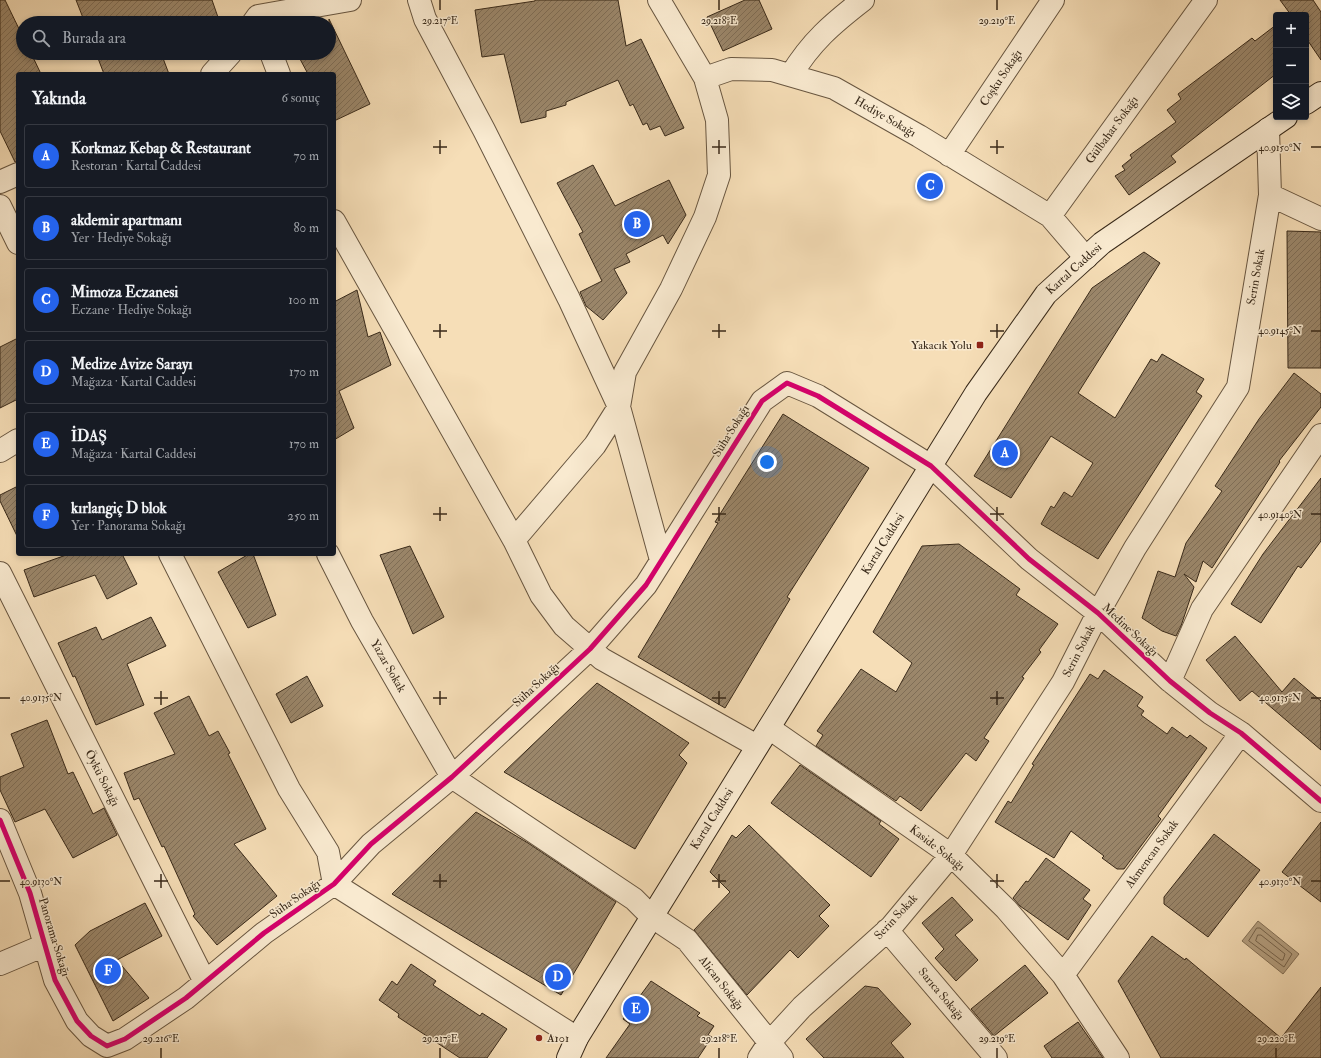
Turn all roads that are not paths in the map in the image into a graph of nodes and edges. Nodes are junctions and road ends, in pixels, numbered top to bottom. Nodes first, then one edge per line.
1 (350, 0) edge
2 (419, 0) edge
3 (659, 0) edge
4 (863, 0) edge
5 (1053, 0) edge
6 (1206, 0) edge
7 (256, 15) edge
8 (225, 60) edge
9 (274, 60) edge
10 (214, 72) edge
11 (278, 72) edge
12 (791, 75) junction
13 (705, 78) junction
14 (1321, 93) edge
15 (1309, 101) edge
16 (1282, 120) edge
17 (1268, 129) junction
18 (949, 155) junction
19 (16, 175) edge
20 (0, 182) edge
21 (1270, 195) junction
22 (0, 206) edge
23 (1050, 216) junction
24 (1321, 219) edge
25 (336, 225) edge
26 (16, 239) edge
27 (1086, 258) junction
28 (619, 407) junction
29 (1321, 435) edge
30 (16, 441) edge
31 (0, 451) edge
32 (931, 466) junction
33 (514, 540) junction
34 (171, 556) edge
35 (329, 556) edge
36 (661, 560) junction
37 (0, 573) edge
38 (1098, 613) junction
39 (590, 649) junction
40 (1170, 681) junction
41 (769, 728) junction
42 (1241, 733) junction
43 (757, 746) junction
44 (452, 777) junction
45 (1321, 801) edge
46 (0, 820) edge
47 (951, 855) junction
48 (334, 884) junction
49 (651, 916) junction
50 (887, 930) junction
51 (45, 945) junction
52 (0, 964) edge
53 (1063, 975) junction
54 (205, 982) junction
55 (107, 1046) joint
56 (569, 1052) edge
57 (770, 1053) edge
58 (996, 1058) edge
59 (1118, 1058) edge

1 - 7 street
2 - 28 street
3 - 13 street
4 - 12 street
5 - 18 street, Coşku Sokağı
6 - 23 street, Gülbahar Sokağı
8 - 10 street
9 - 11 street
12 - 13 street, Hediye Sokağı
12 - 18 street, Hediye Sokağı
13 - 28 street
14 - 15 street
16 - 17 street, Kartal Caddesi
17 - 21 street, Serin Sokak
17 - 27 street, Kartal Caddesi
18 - 23 street, Hediye Sokağı
19 - 20 street
21 - 24 street
21 - 38 street, Serin Sokak
22 - 26 street
23 - 27 street
25 - 33 street
27 - 32 street, Kartal Caddesi
28 - 33 street
28 - 36 street
29 - 40 street
30 - 31 street
32 - 36 street, Süha Sokağı
32 - 38 street, Medine Sokağı
32 - 41 street, Kartal Caddesi
33 - 39 street
34 - 48 street
35 - 44 street, Yazar Sokak
36 - 39 street, Süha Sokağı
37 - 54 street, Öykü Sokağı
38 - 40 street, Medine Sokağı
38 - 47 street, Serin Sokak
39 - 43 street
39 - 44 street, Süha Sokağı
40 - 42 street, Medine Sokağı
41 - 43 street, Kartal Caddesi
41 - 47 street, Kaside Sokağı
42 - 45 street, Medine Sokağı
42 - 53 street, Akmencan Sokak
43 - 49 street, Kartal Caddesi
44 - 48 street, Süha Sokağı
44 - 49 street, Alican Sokağı
46 - 51 street, Panorama Sokağı
47 - 50 street, Serin Sokak
47 - 53 street, Kaside Sokağı
48 - 54 street, Süha Sokağı
48 - 56 street
49 - 56 street, Kartal Caddesi
49 - 57 street, Alican Sokağı
50 - 57 street, Serin Sokak
50 - 58 street, Sarıca Sokağı
51 - 52 street
51 - 55 street, Panorama Sokağı
53 - 59 street, Kaside Sokağı
54 - 55 street, Süha Sokağı

